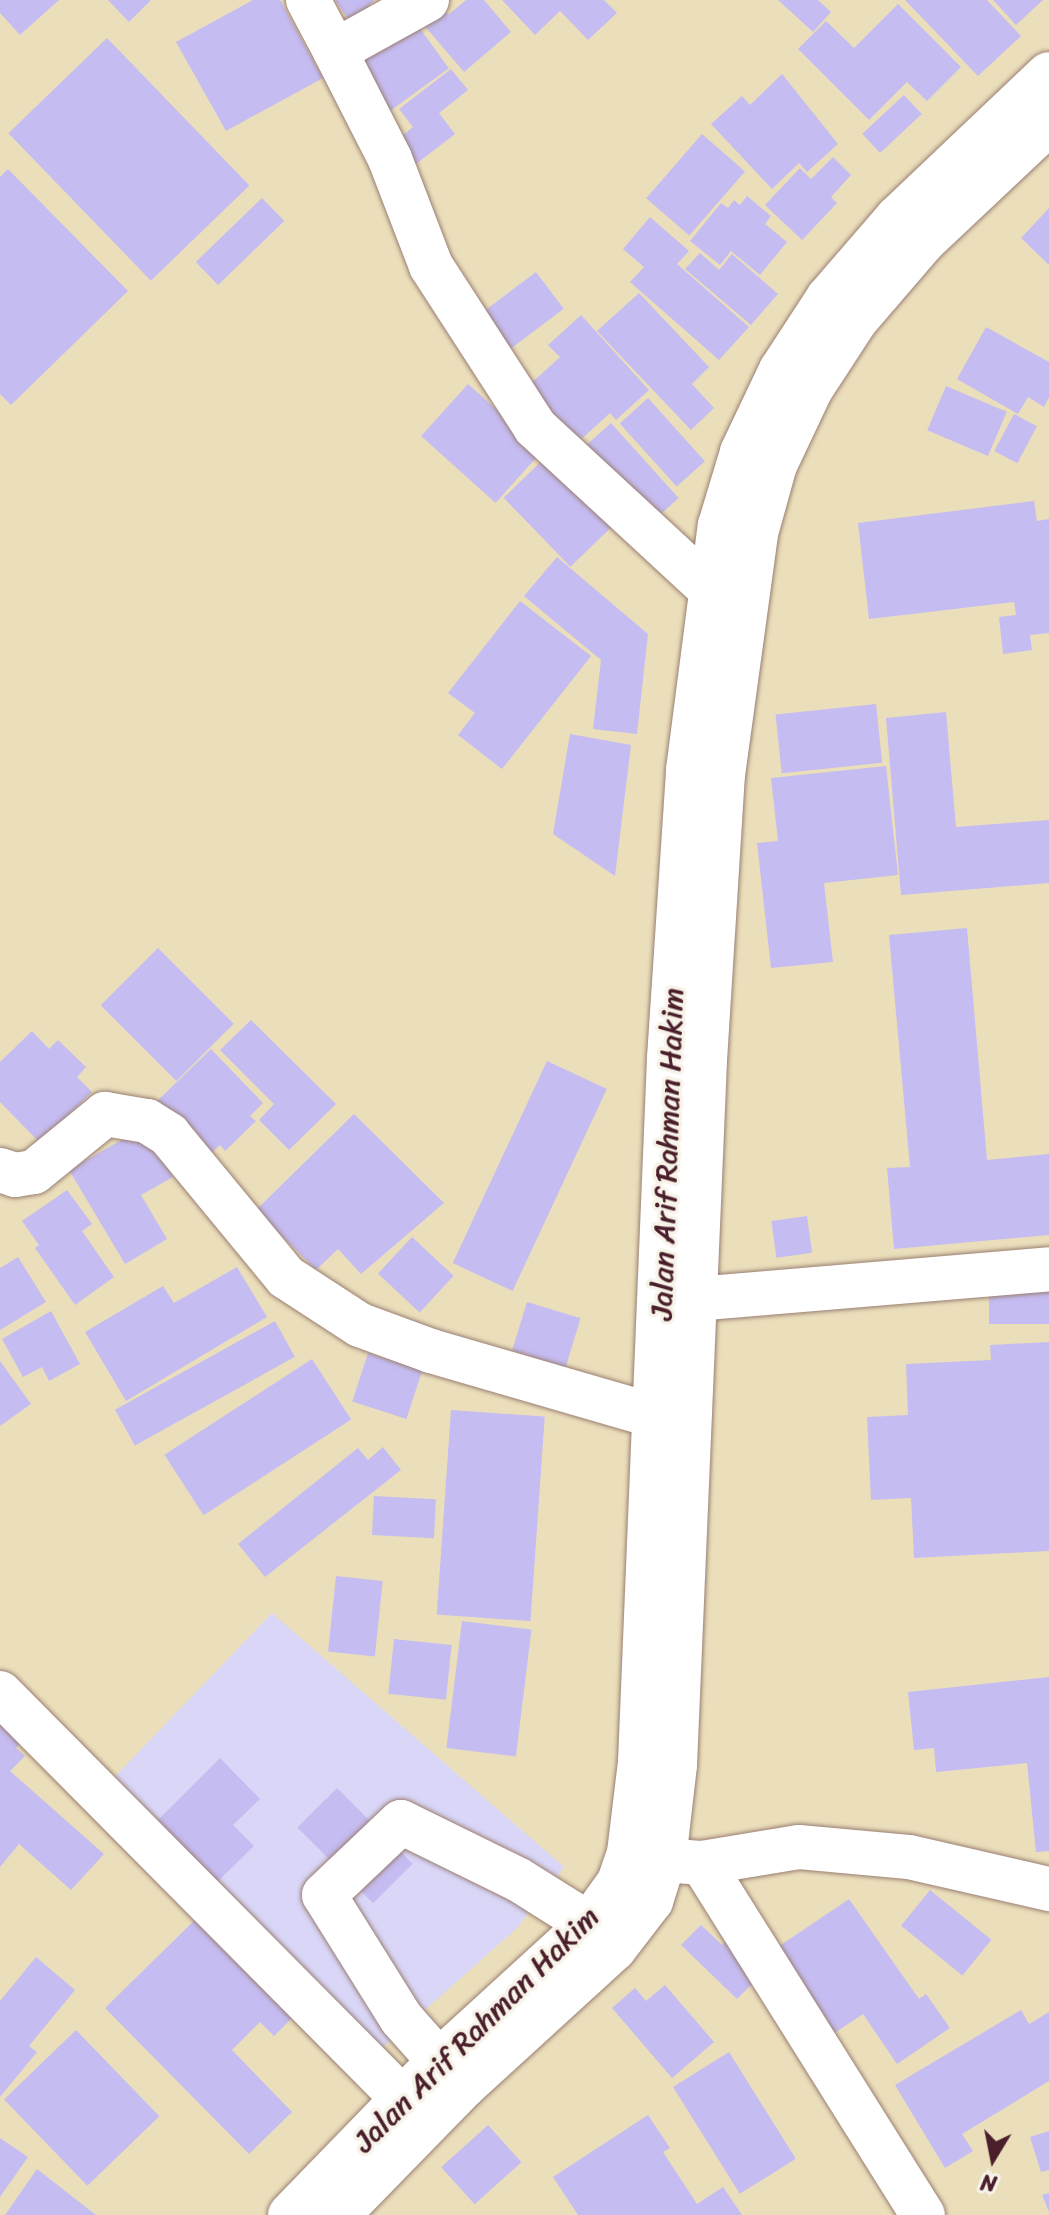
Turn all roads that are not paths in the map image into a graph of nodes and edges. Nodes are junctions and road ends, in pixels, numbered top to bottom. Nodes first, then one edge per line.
1 (308, 0) edge
2 (427, 0) edge
3 (335, 51) junction
4 (1049, 74) edge
5 (1049, 123) edge
6 (712, 591) junction
7 (0, 1170) edge
8 (1049, 1269) edge
9 (678, 1298) junction
10 (655, 1416) junction
11 (0, 1693) edge
12 (683, 1862) junction
13 (1049, 1889) edge
14 (602, 1936) junction
15 (451, 2073) junction
16 (403, 2099) junction
17 (290, 2215) edge
18 (338, 2215) edge
19 (923, 2215) edge

1 - 3 main road
2 - 3 main road
3 - 6 main road
4 - 6 main road, Jalan Arif Rahman Hakim
5 - 9 main road, Jalan Arif Rahman Hakim
6 - 9 main road, Jalan Arif Rahman Hakim
7 - 10 main road
8 - 9 main road
9 - 10 main road, Jalan Arif Rahman Hakim
9 - 12 main road, Jalan Arif Rahman Hakim
10 - 14 main road, Jalan Arif Rahman Hakim
11 - 16 main road
12 - 13 main road
12 - 14 main road, Jalan Arif Rahman Hakim
12 - 19 main road
14 - 15 main road, Jalan Arif Rahman Hakim
14 - 15 main road
15 - 16 main road, Jalan Arif Rahman Hakim
15 - 18 main road, Jalan Arif Rahman Hakim
16 - 17 main road, Jalan Arif Rahman Hakim

